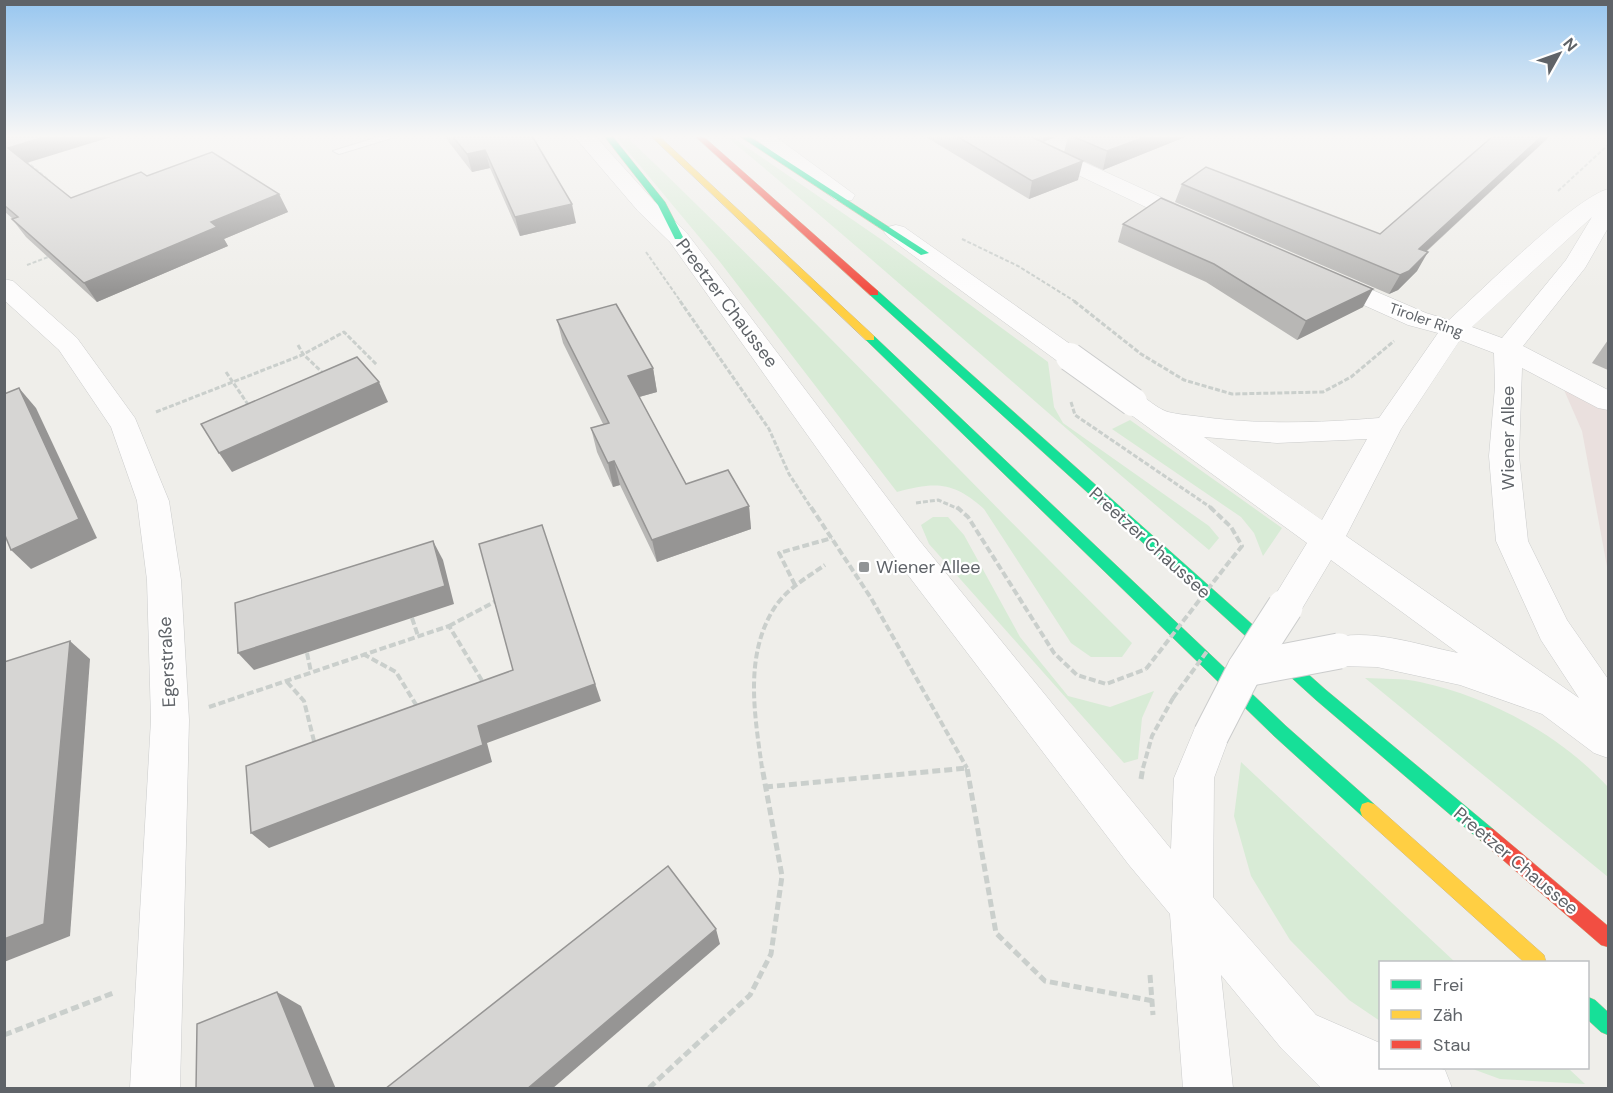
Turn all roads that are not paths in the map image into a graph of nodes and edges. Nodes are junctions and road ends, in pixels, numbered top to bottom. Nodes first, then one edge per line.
1 (630, 188) edge
2 (649, 188) edge
3 (712, 188) edge
4 (757, 188) edge
5 (824, 188) edge
6 (834, 188) edge
7 (1122, 188) edge
8 (1608, 196) edge
9 (1608, 210) edge
10 (1209, 228) edge
11 (678, 237) junction
12 (924, 253) junction
13 (1308, 271) edge
14 (15, 276) edge
15 (1454, 329) junction
16 (1507, 349) junction
17 (1608, 401) edge
18 (1145, 410) junction
19 (1388, 428) junction
20 (1327, 540) junction
21 (1245, 669) junction
22 (1555, 702) junction
23 (1608, 709) edge
24 (1608, 740) edge
25 (1191, 905) junction
26 (1608, 938) edge
27 (1535, 961) edge
28 (1589, 1008) edge
29 (1608, 1025) edge
30 (1299, 1032) junction
31 (1205, 1067) edge
32 (1379, 1068) edge
33 (1382, 1069) edge
34 (155, 1089) edge
35 (1355, 1089) edge
36 (1427, 1089) edge

1 - 11 street, Preetzer Chaussee
2 - 11 highway
3 - 27 highway
4 - 26 highway, Preetzer Chaussee
5 - 12 highway
6 - 12 street
7 - 10 street
8 - 15 street
9 - 16 street
11 - 25 street, Preetzer Chaussee
12 - 18 street, bridge
13 - 15 street, Tiroler Ring
14 - 34 street, Egerstraße
15 - 16 street, Tiroler Ring
15 - 19 street
16 - 17 street, Tiroler Ring
16 - 23 street, Wiener Allee
18 - 19 street
18 - 20 street
19 - 20 street
20 - 21 street, bridge
20 - 22 street
21 - 22 street, bridge
21 - 25 street, bridge
22 - 24 street
25 - 30 street, Preetzer Chaussee
25 - 31 street
28 - 29 highway
30 - 32 street
30 - 35 street
33 - 36 street

